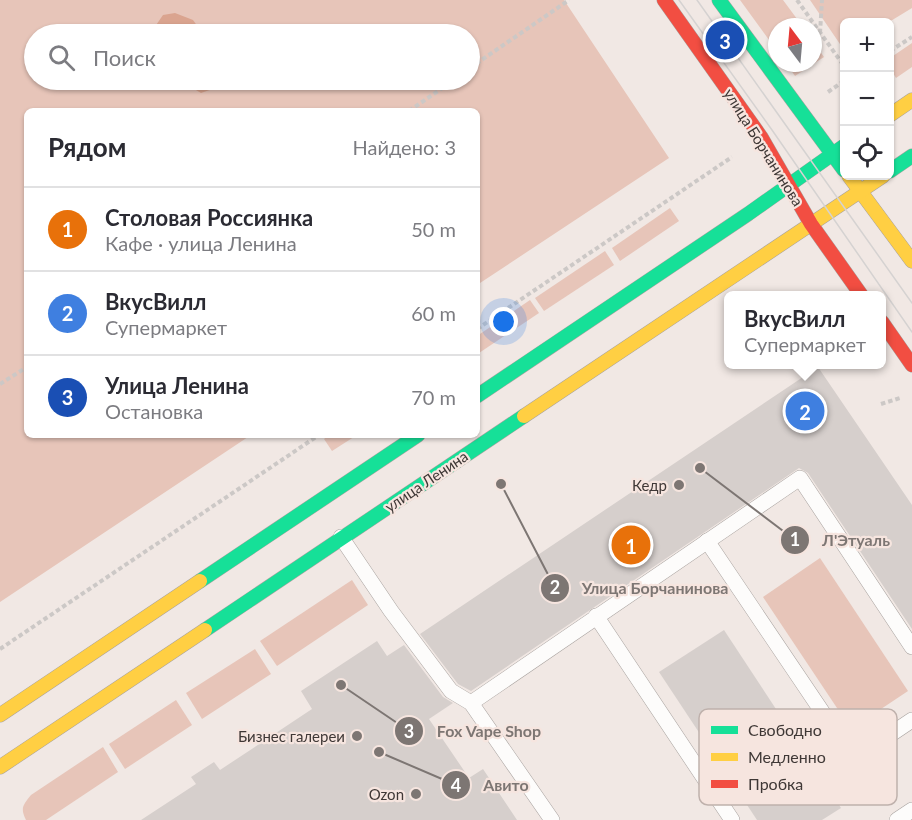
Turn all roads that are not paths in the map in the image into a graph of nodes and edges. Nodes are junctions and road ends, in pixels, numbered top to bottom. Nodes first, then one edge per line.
1 (664, 0) edge
2 (719, 0) edge
3 (912, 100) edge
4 (894, 112) edge
5 (839, 150) edge
6 (912, 156) edge
7 (894, 168) edge
8 (852, 180) edge
9 (877, 180) edge
10 (789, 184) junction
11 (860, 191) junction
12 (812, 224) junction
13 (912, 261) edge
14 (859, 291) edge
15 (886, 328) edge
16 (912, 365) edge
17 (480, 394) edge
18 (414, 438) edge
19 (341, 537) junction
20 (707, 541) junction
21 (596, 616) junction
22 (912, 647) edge
23 (471, 703) junction
24 (820, 709) edge
25 (0, 715) edge
26 (912, 720) edge
27 (897, 730) edge
28 (0, 768) edge
29 (699, 770) edge
30 (722, 805) edge
31 (912, 810) edge
32 (552, 820) edge
33 (732, 820) edge
34 (897, 820) edge

1 - 10 main road, улица Борчанинова
2 - 5 main road
3 - 4 main road
5 - 10 main road
6 - 7 main road
8 - 11 main road
9 - 11 main road, улица Ленина
10 - 12 main road, улица Борчанинова
10 - 17 main road
11 - 12 main road, улица Ленина
11 - 13 main road
12 - 14 main road, улица Борчанинова
12 - 19 main road, улица Ленина
15 - 16 main road
18 - 25 main road
19 - 23 lane
19 - 28 main road, улица Ленина
20 - 21 lane
20 - 22 lane
20 - 24 lane
21 - 23 lane
21 - 29 lane
23 - 32 lane
26 - 27 lane
30 - 33 lane
31 - 34 lane

